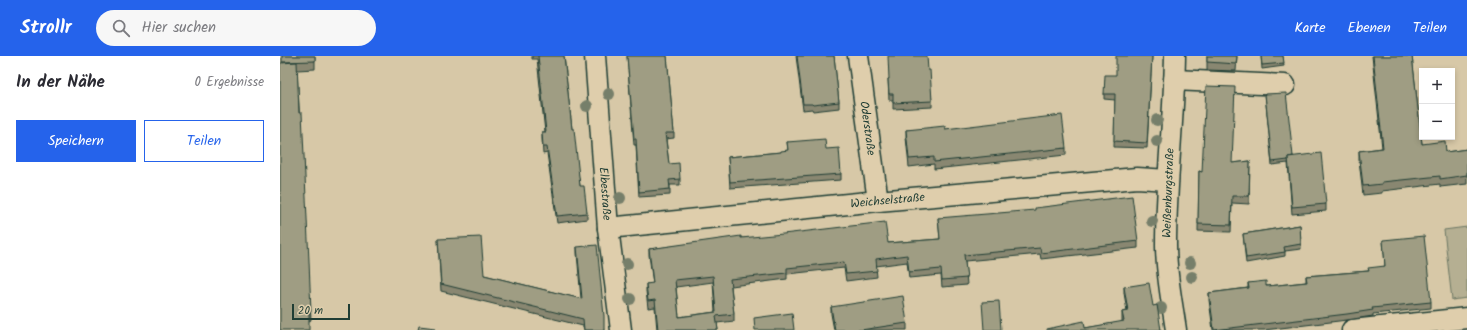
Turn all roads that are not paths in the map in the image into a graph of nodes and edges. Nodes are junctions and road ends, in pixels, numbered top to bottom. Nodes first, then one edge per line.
1 (596, 56) edge
2 (858, 56) edge
3 (1175, 56) edge
4 (1174, 80) junction
5 (1286, 85) dead end
6 (1168, 180) junction
7 (878, 201) junction
8 (608, 228) junction
9 (1467, 318) edge
10 (1409, 327) edge
11 (1362, 329) edge
12 (621, 330) edge
13 (1176, 330) edge

1 - 8 street, Elbestraße
2 - 7 street, Oderstraße
3 - 4 street, Weißenburgstraße
4 - 5 street
4 - 6 street, Weißenburgstraße
6 - 7 street, Weichselstraße
6 - 13 street, Weißenburgstraße
7 - 8 street, Weichselstraße
8 - 12 street, Elbestraße
9 - 10 street
10 - 11 street

